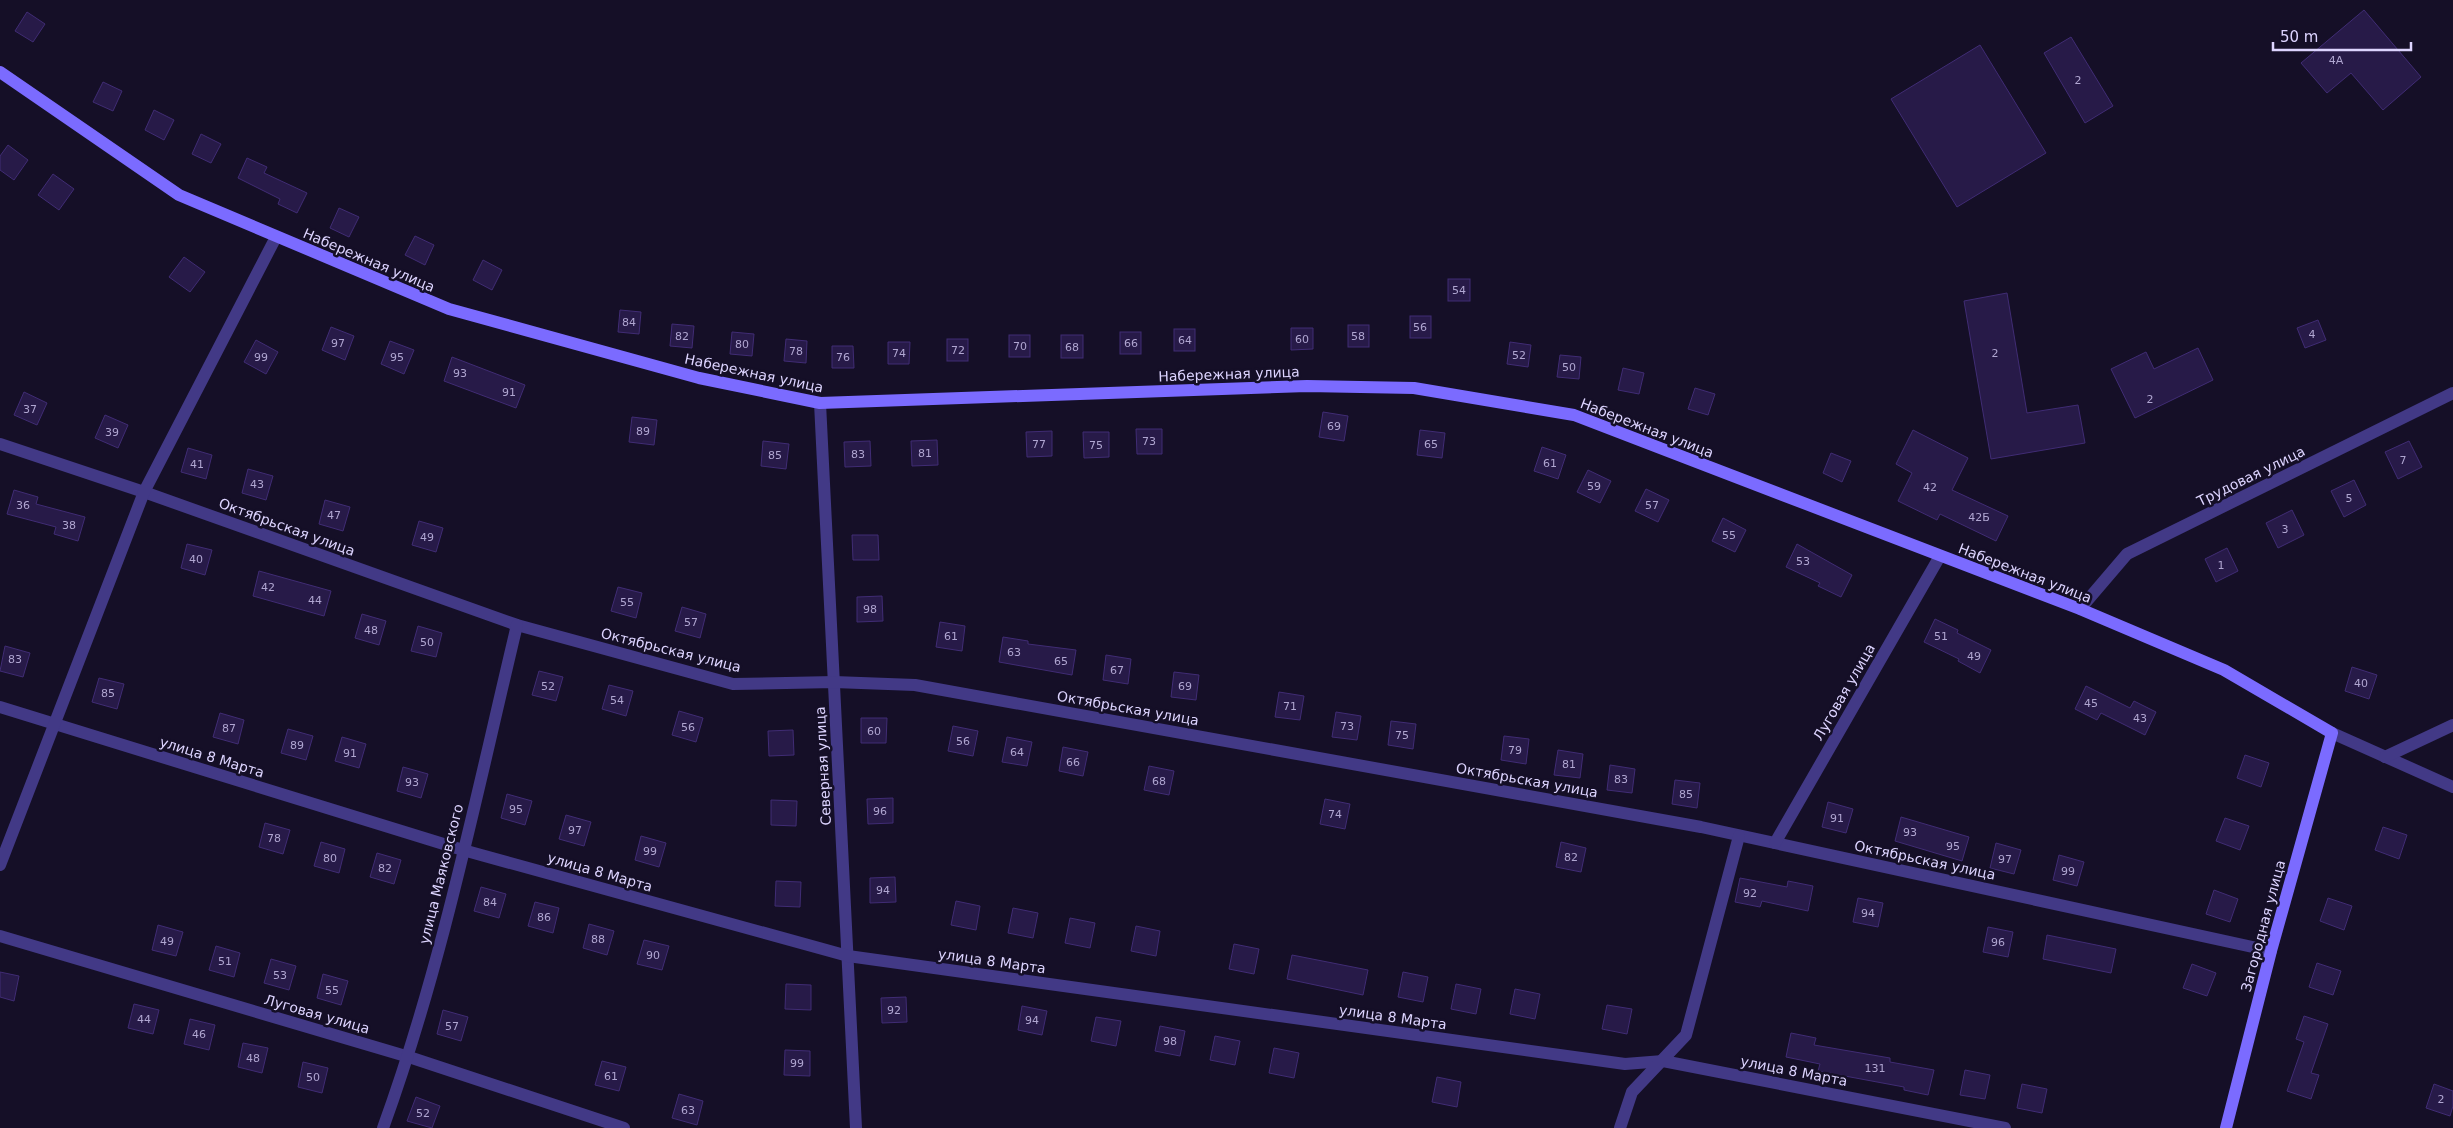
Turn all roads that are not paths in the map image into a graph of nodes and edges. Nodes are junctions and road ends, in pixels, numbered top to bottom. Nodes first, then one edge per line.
1 (0, 72) edge
2 (276, 237) junction
3 (2453, 393) edge
4 (820, 403) junction
5 (0, 444) edge
6 (144, 492) junction
7 (1940, 556) junction
8 (2080, 609) junction
9 (517, 625) junction
10 (834, 682) junction
11 (0, 707) edge
12 (55, 724) junction
13 (2453, 725) edge
14 (2332, 733) junction
15 (2385, 757) junction
16 (2453, 787) edge
17 (1739, 836) junction
18 (1775, 843) junction
19 (463, 850) junction
20 (0, 865) edge
21 (0, 936) edge
22 (2271, 951) junction
23 (848, 956) junction
24 (409, 1057) junction
25 (1663, 1061) junction
26 (383, 1128) edge
27 (624, 1128) edge
28 (856, 1128) edge
29 (1620, 1128) edge
30 (2005, 1128) edge
31 (2226, 1128) edge

1 - 2 street, Набережная улица
2 - 4 street, Набережная улица
2 - 6 street
3 - 8 street, Трудовая улица
4 - 7 street, Набережная улица
4 - 10 street, Северная улица
5 - 6 street, Октябрьская улица
6 - 9 street, Октябрьская улица
6 - 12 street
7 - 8 street, Набережная улица
7 - 18 street, Луговая улица
8 - 14 street, Набережная улица
9 - 10 street, Октябрьская улица
9 - 19 street, улица Маяковского
10 - 17 street, Октябрьская улица
10 - 23 street, Северная улица
11 - 12 street, улица 8 Марта
12 - 19 street, улица 8 Марта
12 - 20 street
13 - 15 street
14 - 15 street, Набережная улица
14 - 22 street, Загородная улица
15 - 16 street, Набережная улица
17 - 18 street, Октябрьская улица
17 - 25 street
18 - 22 street, Октябрьская улица
19 - 23 street, улица 8 Марта
19 - 24 street, улица Маяковского
21 - 24 street, Луговая улица
22 - 31 street, Загородная улица
23 - 25 street, улица 8 Марта
23 - 28 street, Северная улица
24 - 26 street, улица Маяковского
24 - 27 street, Луговая улица
25 - 29 street
25 - 30 street, улица 8 Марта

